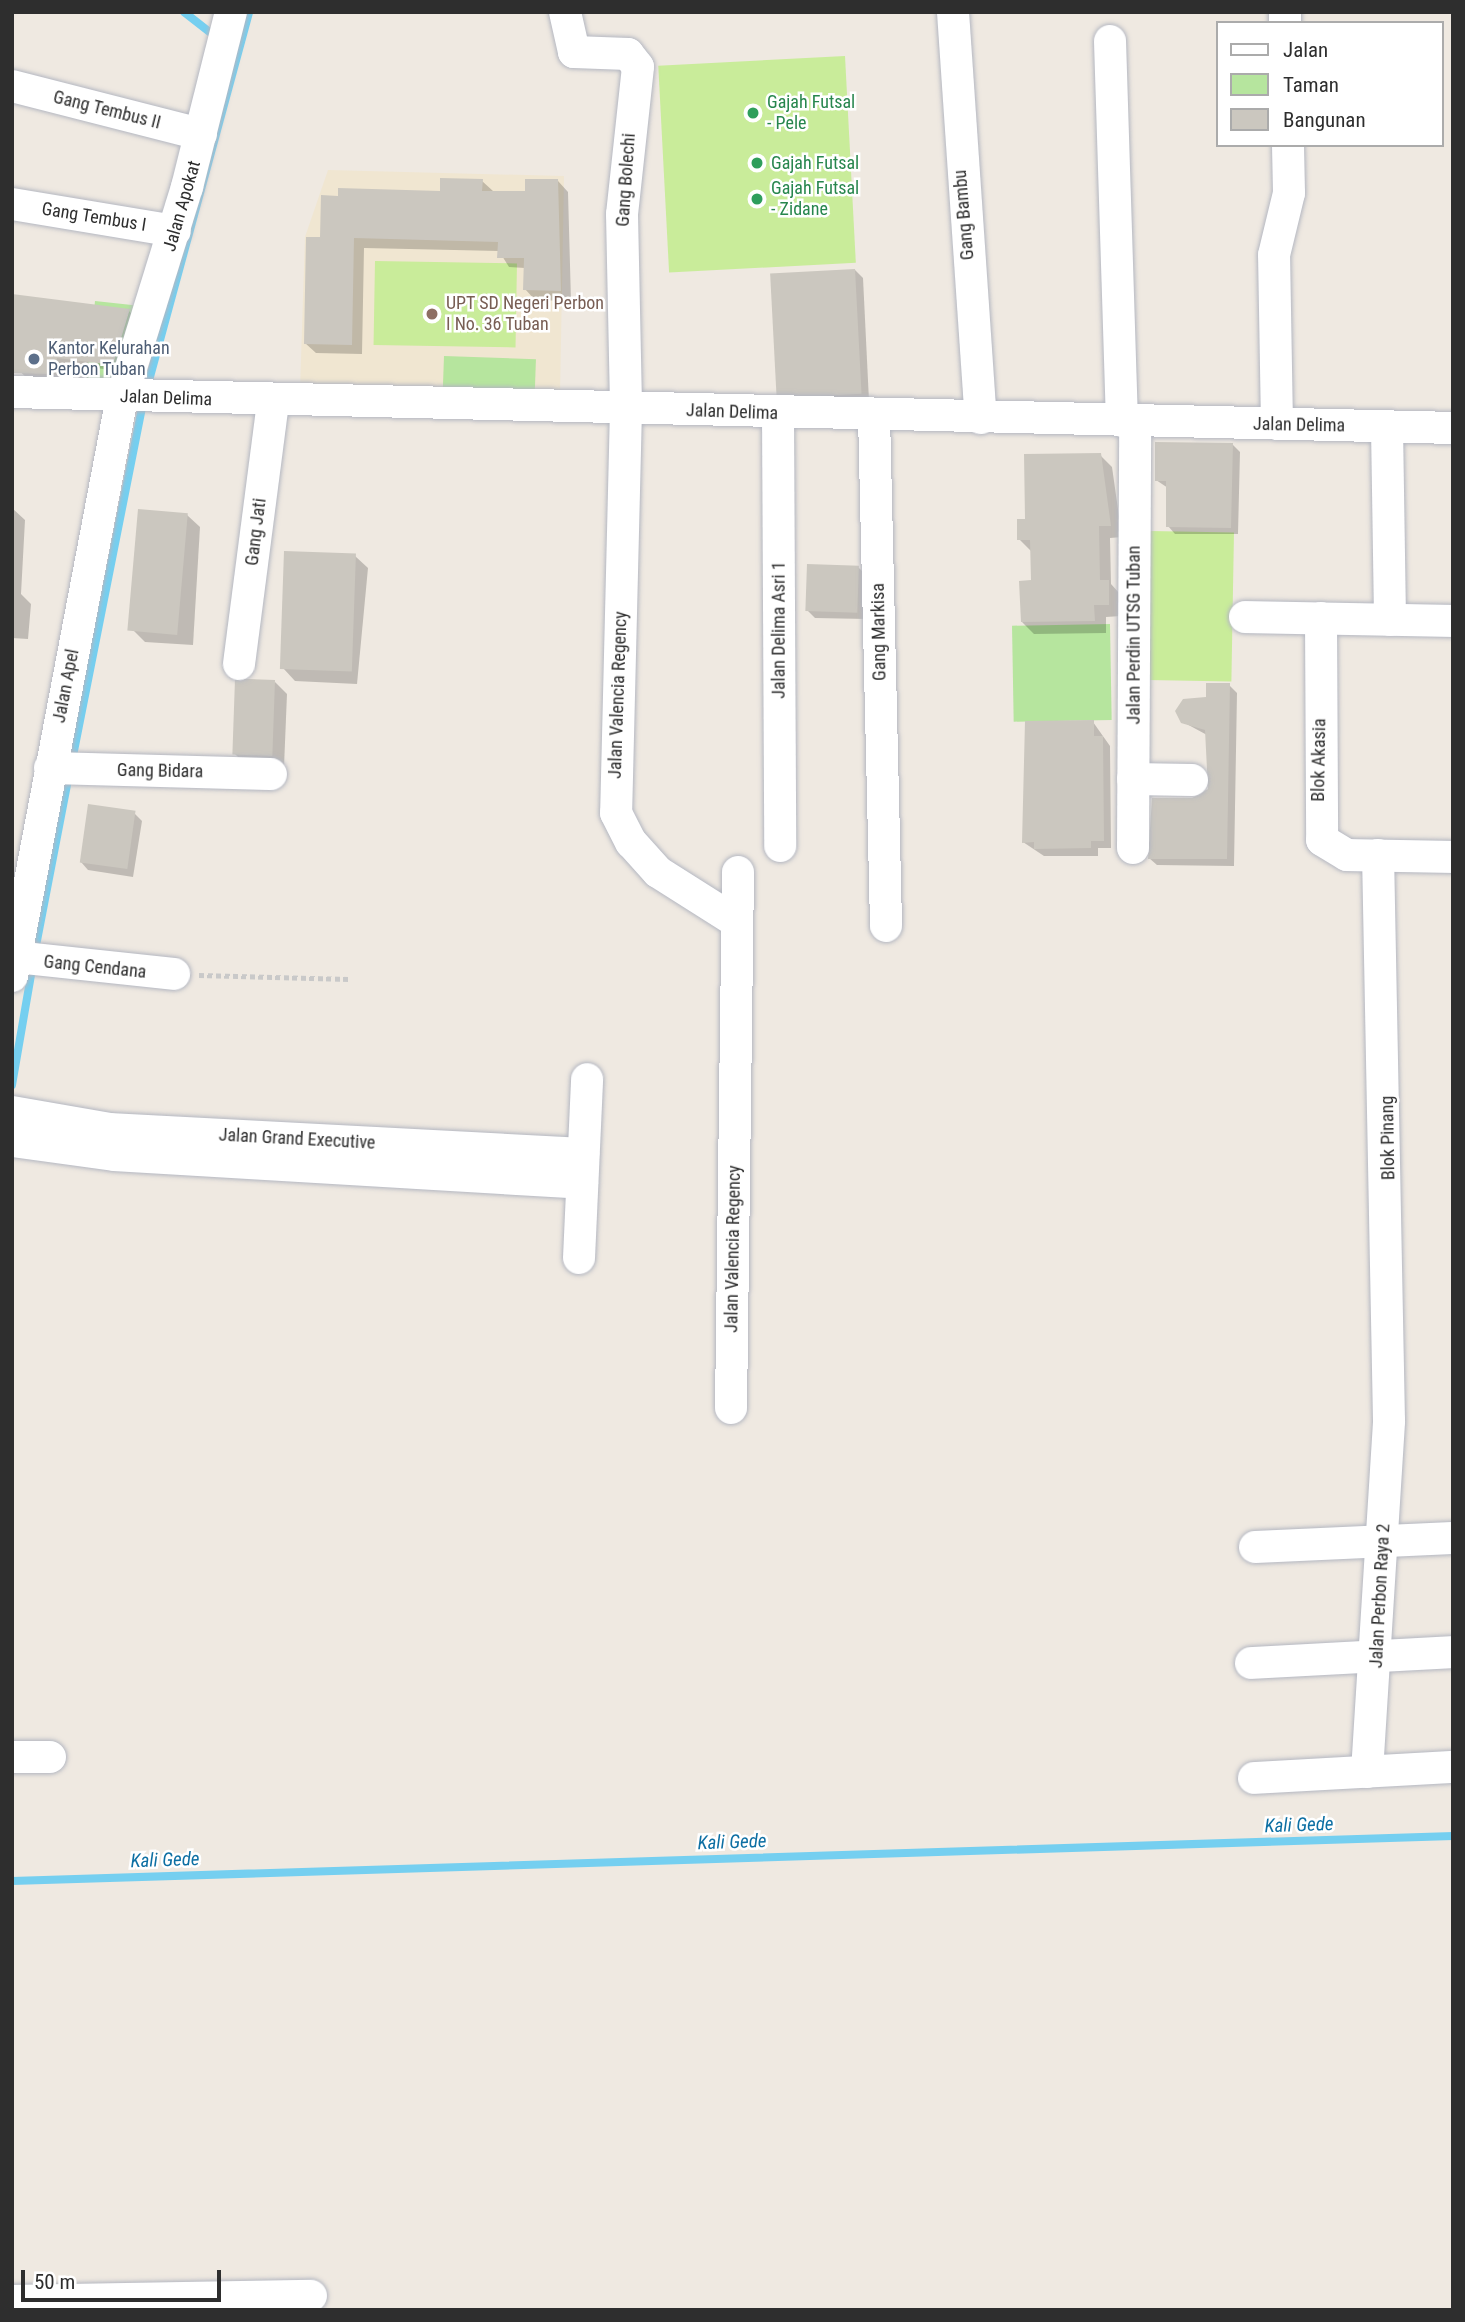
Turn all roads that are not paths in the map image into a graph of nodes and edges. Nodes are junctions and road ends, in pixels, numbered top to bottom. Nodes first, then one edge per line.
1 (565, 12) edge
2 (953, 12) edge
3 (231, 13) edge
4 (1110, 41) dead end
5 (12, 86) edge
6 (201, 134) junction
7 (1288, 147) edge
8 (12, 204) edge
9 (175, 231) junction
10 (12, 391) edge
11 (139, 397) junction
12 (273, 401) junction
13 (626, 409) junction
14 (778, 413) junction
15 (874, 415) junction
16 (981, 418) junction
17 (1129, 421) junction
18 (1277, 424) junction
19 (1387, 427) junction
20 (1453, 428) edge
21 (1245, 617) dead end
22 (1321, 618) junction
23 (1390, 620) junction
24 (1453, 621) edge
25 (239, 664) dead end
26 (50, 768) junction
27 (271, 774) dead end
28 (1133, 779) junction
29 (1192, 780) dead end
30 (780, 846) dead end
31 (1133, 848) dead end
32 (1378, 855) junction
33 (1453, 857) edge
34 (738, 872) dead end
35 (737, 922) junction
36 (886, 926) dead end
37 (25, 964) edge
38 (174, 974) road end
39 (587, 1079) dead end
40 (25, 1129) edge
41 (583, 1168) junction
42 (579, 1258) dead end
43 (731, 1408) dead end
44 (1389, 1420) joint
45 (1453, 1538) edge
46 (1384, 1542) junction
47 (1255, 1547) dead end
48 (1453, 1651) edge
49 (1377, 1656) junction
50 (1251, 1663) dead end
51 (12, 1757) edge
52 (50, 1757) dead end
53 (1453, 1767) edge
54 (1367, 1772) junction
55 (1254, 1778) dead end
56 (312, 2296) dead end
57 (12, 2301) edge

1 - 13 street, Gang Bolechi
2 - 16 street, Gang Bambu
3 - 6 street, Jalan Apokat
4 - 17 street, Jalan Perdin UTSG Tuban
5 - 6 street, Gang Tembus II
6 - 9 street, Jalan Apokat
7 - 18 street
8 - 9 street, Gang Tembus I
9 - 11 street, Jalan Apokat
10 - 11 street, Jalan Delima
11 - 12 street, Jalan Delima
11 - 26 street, Jalan Apel
12 - 13 street, Jalan Delima
12 - 25 street, Gang Jati
13 - 14 street, Jalan Delima
13 - 35 street, Jalan Valencia Regency
14 - 15 street, Jalan Delima
14 - 30 street, Jalan Delima Asri 1
15 - 16 street, Jalan Delima
15 - 36 street, Gang Markisa
16 - 17 street, Jalan Delima
17 - 18 street, Jalan Delima
17 - 28 street, Jalan Perdin UTSG Tuban
18 - 19 street, Jalan Delima
19 - 20 street, Jalan Delima
19 - 23 street
21 - 22 street
22 - 23 street
22 - 32 street, Blok Akasia
23 - 24 street
26 - 27 street, Gang Bidara
26 - 37 street, Jalan Apel
28 - 29 street
28 - 31 street, Jalan Perdin UTSG Tuban
32 - 33 street, Blok Akasia
32 - 44 street, Blok Pinang
34 - 35 street, Jalan Valencia Regency
35 - 43 street, Jalan Valencia Regency
37 - 38 street, Gang Cendana
39 - 41 street
40 - 41 street, Jalan Grand Executive
41 - 42 street
44 - 46 street, Jalan Perbon Raya 2
45 - 46 street
46 - 47 street
46 - 49 street, Jalan Perbon Raya 2
48 - 49 street
49 - 50 street
49 - 54 street, Jalan Perbon Raya 2
51 - 52 street
53 - 54 street
54 - 55 street
56 - 57 street

